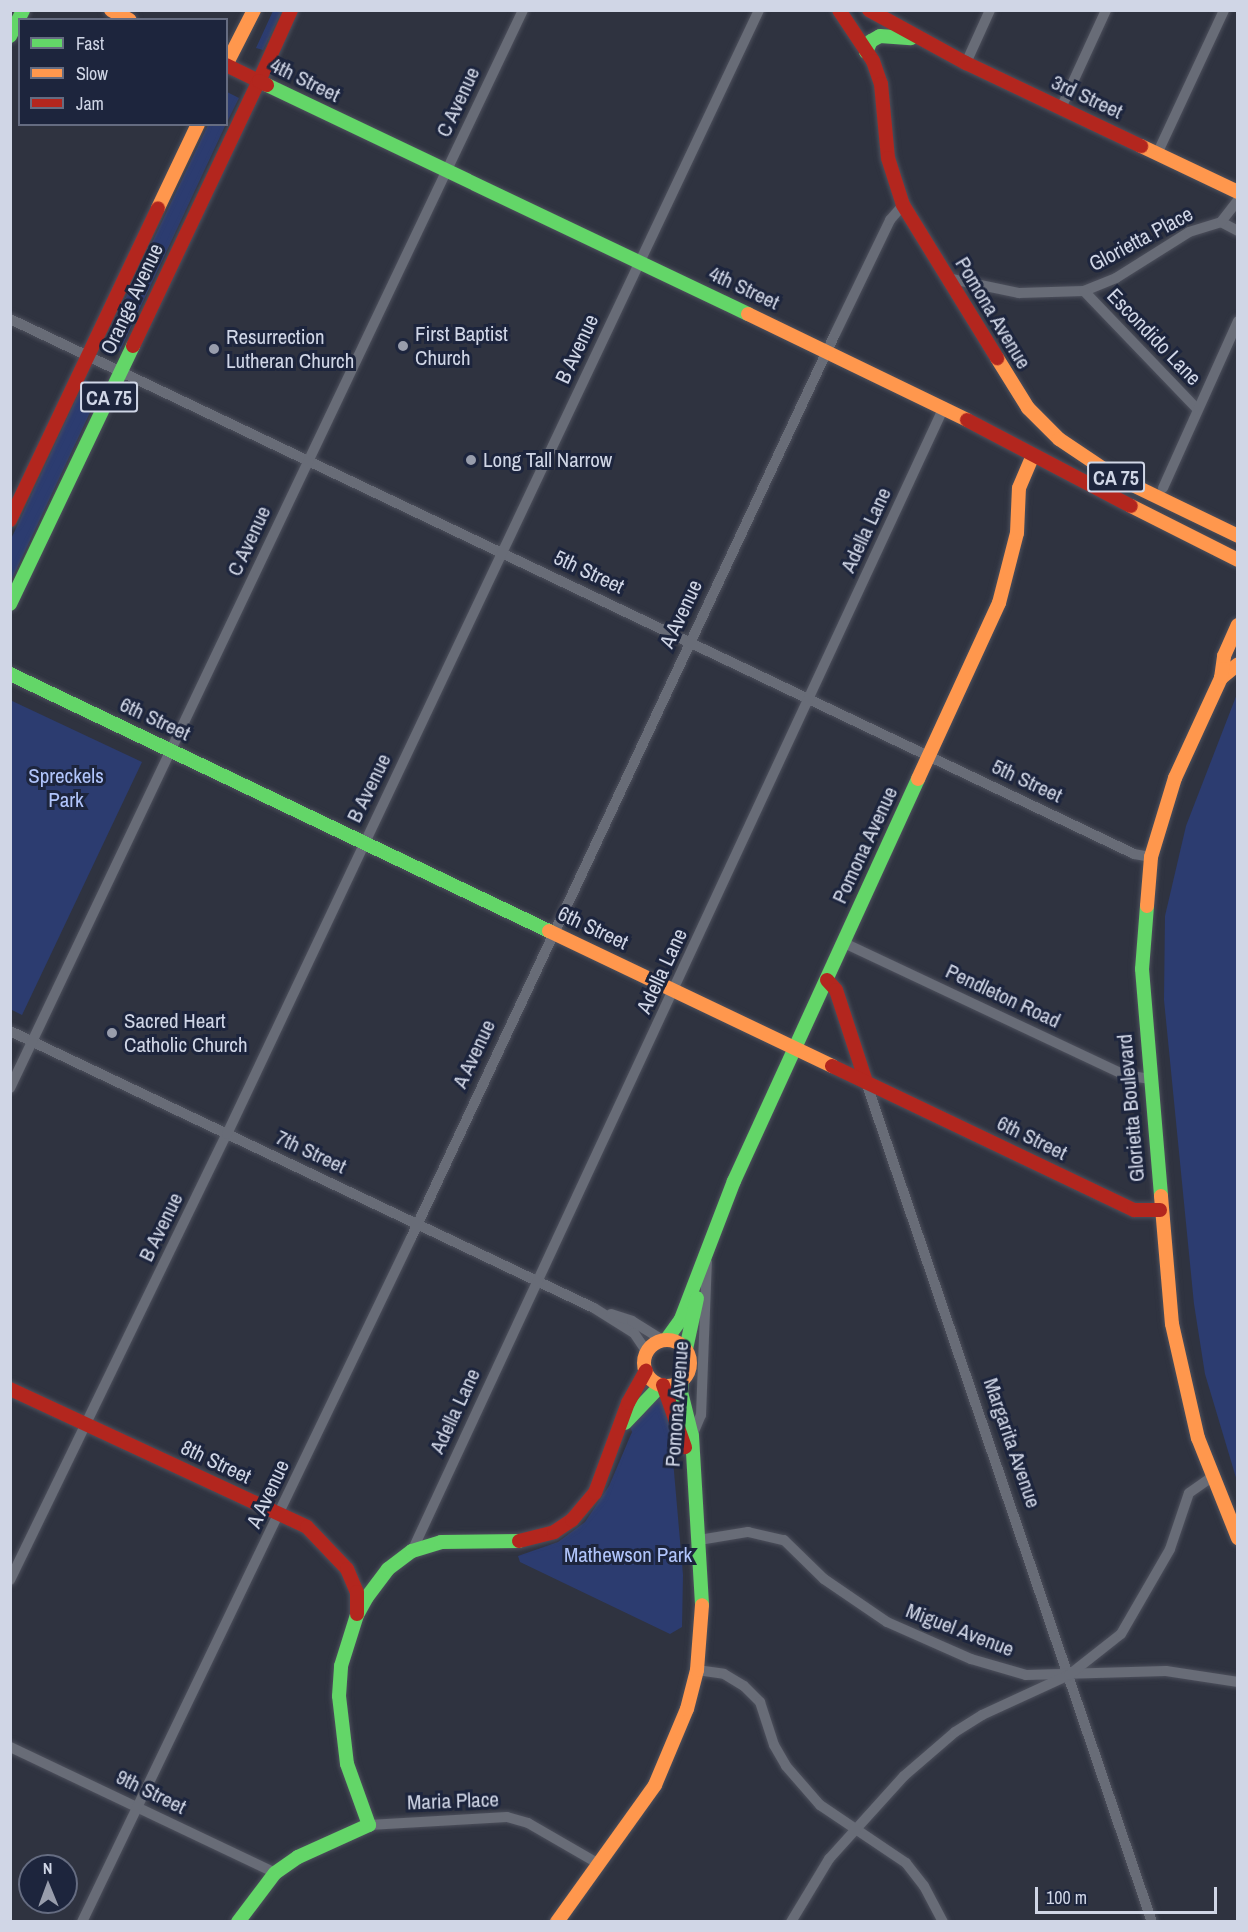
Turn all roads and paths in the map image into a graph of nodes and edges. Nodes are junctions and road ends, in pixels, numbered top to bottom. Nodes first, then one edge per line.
1 (111, 10) edge
2 (254, 10) edge
3 (291, 10) edge
4 (523, 10) edge
5 (759, 10) edge
6 (839, 10) edge
7 (990, 10) edge
8 (1106, 10) edge
9 (1224, 10) edge
10 (872, 11) edge
11 (126, 18) edge
12 (18, 19) edge
13 (10, 36) edge
14 (919, 39) junction
15 (866, 52) junction
16 (228, 63) edge
17 (966, 63) junction
18 (228, 66) edge
19 (259, 81) junction
20 (1061, 108) junction
21 (197, 126) edge
22 (1157, 154) junction
23 (447, 171) junction
24 (1238, 192) edge
25 (1238, 200) edge
26 (903, 205) junction
27 (1221, 222) junction
28 (1238, 231) edge
29 (640, 263) junction
30 (947, 278) junction
31 (1084, 291) junction
32 (10, 319) edge
33 (1238, 321) edge
34 (829, 351) junction
35 (87, 356) junction
36 (121, 372) junction
37 (944, 407) junction
38 (1197, 410) junction
39 (1032, 457) junction
40 (309, 461) junction
41 (1163, 488) dead end
42 (10, 520) edge
43 (1238, 537) edge
44 (502, 553) junction
45 (1238, 560) edge
46 (10, 604) edge
47 (1238, 625) edge
48 (690, 642) junction
49 (1238, 663) edge
50 (10, 674) edge
51 (1221, 678) junction
52 (809, 699) junction
53 (171, 750) junction
54 (930, 756) junction
55 (364, 842) junction
56 (1151, 858) junction
57 (552, 932) junction
58 (842, 942) junction
59 (827, 980) junction
60 (675, 990) junction
61 (10, 1031) edge
62 (33, 1042) junction
63 (796, 1047) junction
64 (1149, 1079) junction
65 (866, 1082) junction
66 (10, 1088) edge
67 (227, 1134) junction
68 (1160, 1210) junction
69 (417, 1224) junction
70 (708, 1245) junction
71 (537, 1281) junction
72 (594, 1308) junction
73 (665, 1340) junction
74 (686, 1349) junction
75 (647, 1352) junction
76 (646, 1371) junction
77 (682, 1380) junction
78 (662, 1385) junction
79 (10, 1389) edge
80 (88, 1425) junction
81 (618, 1433) junction
82 (692, 1436) junction
83 (693, 1475) junction
84 (1213, 1476) junction
85 (279, 1515) junction
86 (1238, 1538) edge
87 (699, 1540) junction
88 (412, 1551) junction
89 (10, 1580) edge
90 (357, 1615) junction
91 (697, 1670) junction
92 (1069, 1675) junction
93 (1238, 1682) edge
94 (10, 1747) edge
95 (139, 1808) junction
96 (369, 1825) junction
97 (856, 1827) junction
98 (599, 1864) junction
99 (275, 1873) junction
100 (941, 1918) edge
101 (82, 1922) edge
102 (238, 1922) edge
103 (557, 1922) edge
104 (791, 1922) edge
105 (1152, 1922) edge

1 - 11 main road
2 - 16 main road
3 - 19 main road, Orange Avenue
4 - 23 street, C Avenue
5 - 29 street, B Avenue
6 - 15 main road, Pomona Avenue / CA 75
7 - 17 street
8 - 20 street
9 - 22 street
10 - 14 main road, 3rd Street
12 - 13 main road
14 - 15 main road, 3rd Street
14 - 17 main road, 3rd Street
15 - 26 main road, Pomona Avenue / CA 75
17 - 20 main road, 3rd Street
18 - 19 main road, 4th Street
19 - 23 main road, 4th Street / CA 75
19 - 36 main road, Orange Avenue / CA 75
20 - 22 main road, 3rd Street
21 - 35 main road, Orange Avenue / CA 75
22 - 24 main road, 3rd Street
23 - 29 main road, 4th Street / CA 75
23 - 40 street, C Avenue
25 - 27 street, Glorietta Place
26 - 30 main road, Pomona Avenue / CA 75
26 - 34 street, A Avenue
27 - 28 street
27 - 31 street, Glorietta Place
29 - 34 main road, 4th Street / CA 75
29 - 44 street, B Avenue
30 - 31 street, Glorietta Place
30 - 43 main road, Pomona Avenue / CA 75
31 - 38 street, Escondido Lane
32 - 35 street, 5th Street
33 - 38 street, Escondido Lane
34 - 37 main road, 4th Street / CA 75
34 - 48 street, A Avenue
35 - 36 street, 5th Street
35 - 42 main road, Orange Avenue / CA 75
36 - 40 street, 5th Street
36 - 46 main road, Orange Avenue / CA 75
37 - 39 main road, 4th Street / CA 75
37 - 52 street, Adella Lane
38 - 41 street, Escondido Lane
39 - 45 main road, 4th Street / CA 75
39 - 54 main road, Pomona Avenue
40 - 44 street, 5th Street
40 - 53 street, C Avenue
44 - 48 street, 5th Street
44 - 55 street, B Avenue
47 - 51 main road, Glorietta Boulevard
48 - 52 street, 5th Street
48 - 57 street, A Avenue
49 - 51 main road, Glorietta Boulevard
50 - 53 main road, 6th Street
51 - 56 main road, Glorietta Boulevard
52 - 54 street, 5th Street
52 - 60 street, Adella Lane
53 - 55 main road, 6th Street
53 - 62 street, C Avenue
54 - 56 street, 5th Street
54 - 58 main road, Pomona Avenue
55 - 57 main road, 6th Street
55 - 67 street, B Avenue
56 - 64 main road, Glorietta Boulevard
57 - 60 main road, 6th Street
57 - 69 street, A Avenue
58 - 59 main road, Pomona Avenue
58 - 64 street, Pendleton Road
59 - 63 main road, Pomona Avenue
59 - 65 main road, Margarita Avenue
60 - 63 main road, 6th Street
60 - 71 street, Adella Lane
61 - 62 street, 7th Street
62 - 66 street, C Avenue
62 - 67 street, 7th Street
63 - 65 main road, 6th Street
63 - 70 main road, Pomona Avenue
64 - 68 main road, Glorietta Boulevard
65 - 68 main road, 6th Street
65 - 92 street, Margarita Avenue
67 - 69 street, 7th Street
67 - 80 street, B Avenue
68 - 84 main road, Glorietta Boulevard
69 - 71 street, 7th Street
69 - 85 street, A Avenue
70 - 73 main road, Pomona Avenue
70 - 74 main road
70 - 82 street, Pomona Avenue
71 - 72 street, 7th Street
71 - 88 street, Adella Lane
72 - 73 street, 7th Street
72 - 75 street, 7th Street
73 - 74 main road, Pomona Avenue
73 - 75 main road, Pomona Avenue
74 - 77 main road, Pomona Avenue
75 - 76 main road, Pomona Avenue
76 - 78 main road, Pomona Avenue
76 - 81 main road
77 - 78 main road, Pomona Avenue
77 - 82 main road
78 - 81 main road
78 - 83 main road
79 - 80 main road, 8th Street
80 - 85 main road, 8th Street
80 - 89 street, B Avenue
81 - 88 main road
82 - 83 main road, Pomona Avenue
83 - 87 main road, Pomona Avenue
84 - 86 main road, Glorietta Boulevard
84 - 92 street
85 - 90 main road, 8th Street
85 - 95 street, A Avenue
87 - 91 main road, Pomona Avenue
87 - 92 street, Miguel Avenue
88 - 90 main road
90 - 96 main road
91 - 97 street
91 - 98 main road, Pomona Avenue
92 - 93 street, Miguel Avenue
92 - 97 street
92 - 105 street, Margarita Avenue
94 - 95 street, 9th Street
95 - 99 street, 9th Street
95 - 101 street, A Avenue
96 - 98 street, Maria Place
96 - 99 main road
97 - 100 street
97 - 104 street
98 - 103 main road, Pomona Avenue
99 - 102 main road

